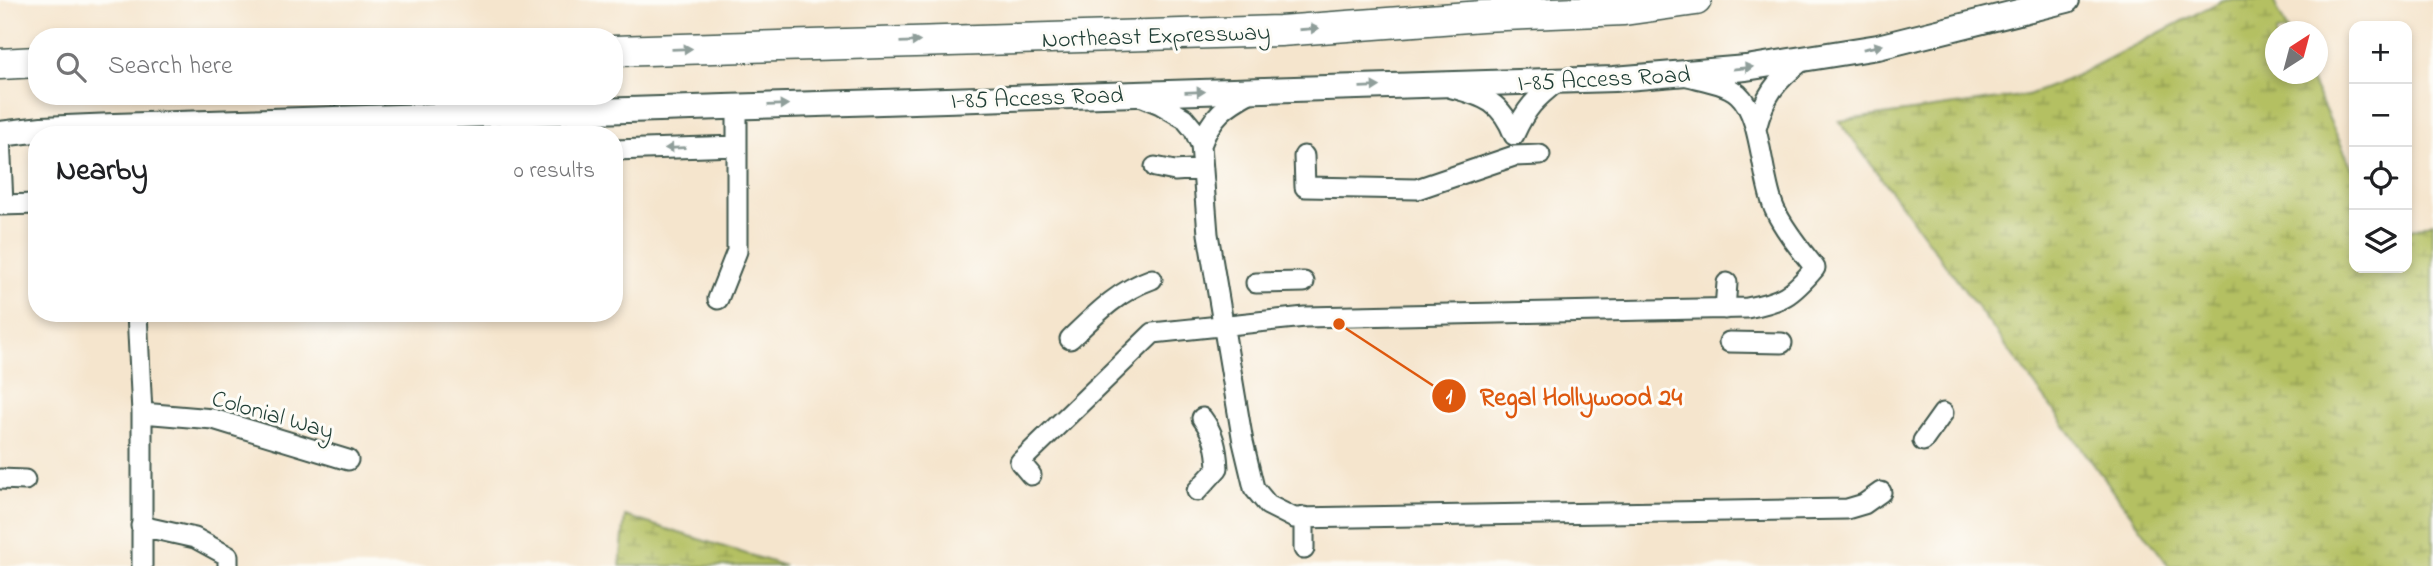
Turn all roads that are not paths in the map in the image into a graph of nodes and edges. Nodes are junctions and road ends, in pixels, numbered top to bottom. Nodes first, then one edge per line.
1 (1696, 0) edge
2 (2067, 0) edge
3 (623, 51) edge
4 (1805, 58) junction
5 (28, 62) edge
6 (0, 64) edge
7 (1680, 74) junction
8 (1558, 81) junction
9 (1440, 86) junction
10 (1253, 91) junction
11 (1136, 94) junction
12 (737, 107) junction
13 (444, 126) edge
14 (1756, 129) junction
15 (28, 132) edge
16 (0, 135) edge
17 (1200, 145) junction
18 (737, 146) junction
19 (623, 150) edge
20 (1540, 155) dead end
21 (1304, 156) dead end
22 (1155, 167) dead end
23 (1202, 169) junction
24 (2, 204) edge
25 (28, 204) edge
26 (1153, 279) dead end
27 (1304, 282) dead end
28 (1256, 283) dead end
29 (1727, 283) dead end
30 (718, 299) dead end
31 (1725, 309) junction
32 (137, 322) edge
33 (1224, 326) junction
34 (1070, 339) dead end
35 (1729, 342) dead end
36 (1782, 343) dead end
37 (142, 413) junction
38 (1943, 413) dead end
39 (1202, 418) dead end
40 (1923, 441) dead end
41 (348, 460) dead end
42 (1031, 475) dead end
43 (0, 479) edge
44 (25, 480) dead end
45 (1197, 491) dead end
46 (1881, 492) dead end
47 (1304, 517) junction
48 (141, 526) junction
49 (1304, 550) dead end
50 (142, 566) edge
51 (228, 566) edge

3 -> 1 highway, Northeast Expressway
4 -> 2 main road, I-85 Access Road
7 -> 4 main road, I-85 Access Road
4 - 14 street
5 - 6 highway
7 - 8 main road, I-85 Access Road
7 - 14 street
8 - 9 main road, I-85 Access Road
8 - 9 street
10 -> 9 main road, I-85 Access Road
11 -> 10 main road, I-85 Access Road
10 - 17 street
12 -> 11 main road, I-85 Access Road
11 - 17 street
12 - 13 main road, I-85 Access Road
12 - 18 street
14 - 31 street
15 - 16 main road, I-85 Access Road
16 - 24 street
17 - 23 street
18 -> 19 street
18 - 30 street
20 - 21 street
22 - 23 street
23 - 33 street
24 - 25 street
26 - 34 street
27 - 28 street
29 - 31 street
31 - 33 street
32 - 37 street
33 - 42 street
33 - 47 street
35 - 36 street
37 - 41 street, Colonial Way
37 - 48 street
38 - 40 street
39 - 45 street
43 - 44 street
46 - 47 street
47 - 49 street
48 - 50 street
48 - 51 street

